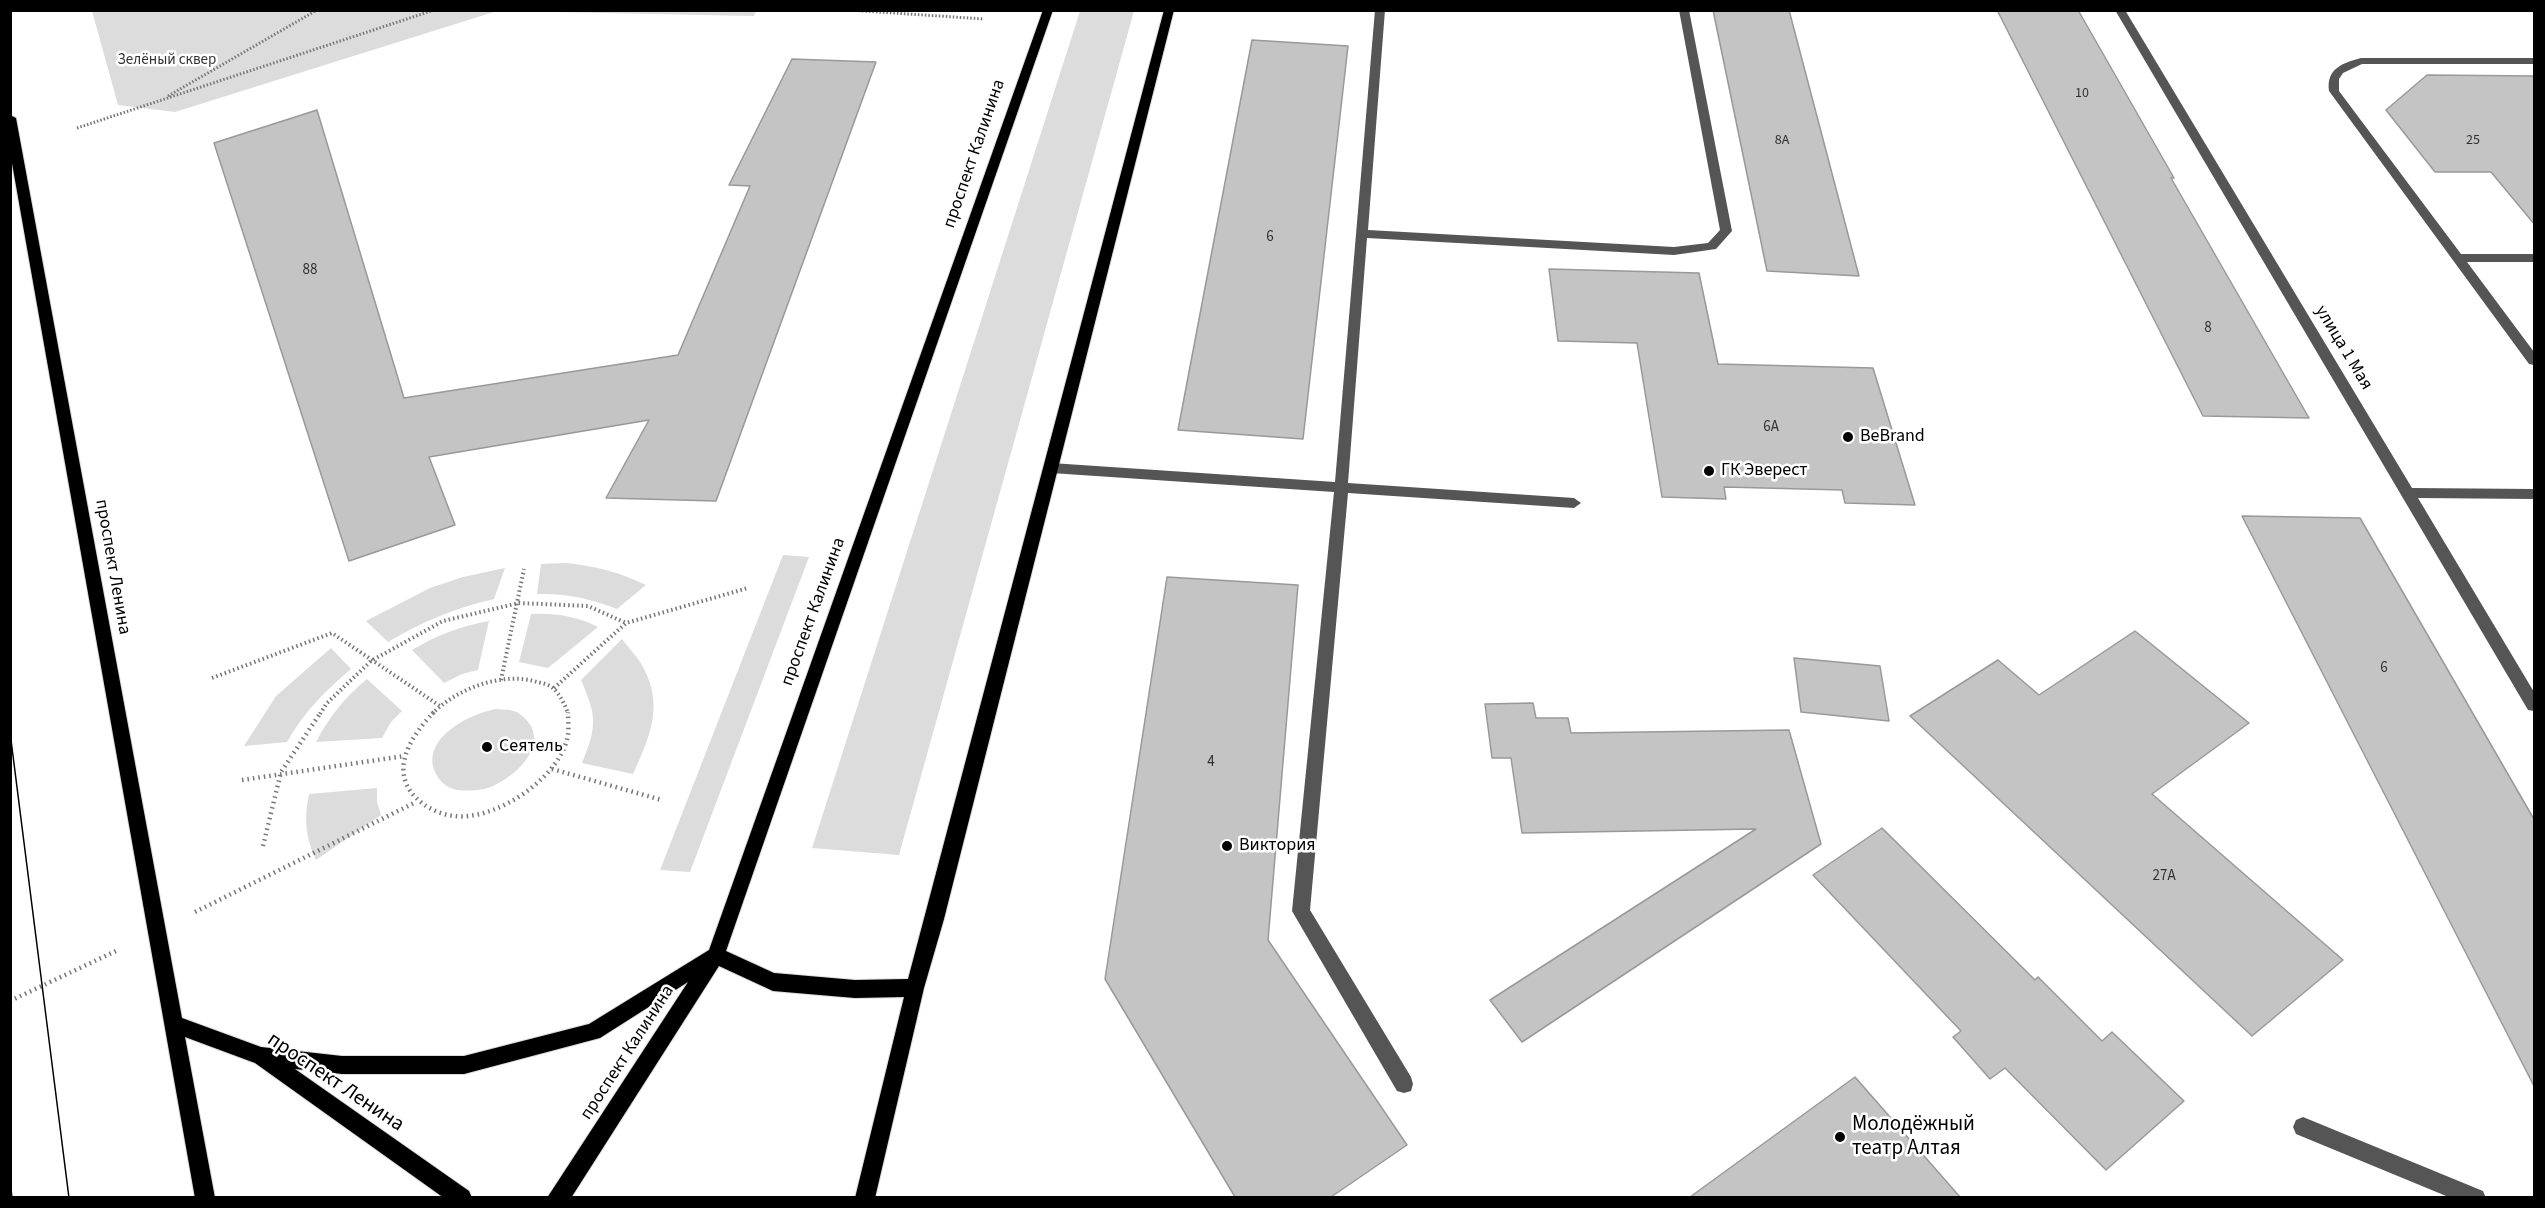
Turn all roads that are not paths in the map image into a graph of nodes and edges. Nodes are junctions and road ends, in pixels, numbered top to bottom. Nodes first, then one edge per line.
1 (1048, 10) edge
2 (1169, 10) edge
3 (1380, 10) edge
4 (1684, 10) edge
5 (2120, 10) edge
6 (2535, 61) edge
7 (10, 118) edge
8 (1362, 234) junction
9 (2457, 258) junction
10 (2535, 258) edge
11 (2535, 361) edge
12 (1051, 468) junction
13 (1341, 488) junction
14 (2408, 493) junction
15 (2535, 495) edge
16 (1574, 503) dead end
17 (2535, 705) edge
18 (716, 955) junction
19 (915, 988) junction
20 (173, 1024) junction
21 (261, 1056) junction
22 (1404, 1084) dead end
23 (2303, 1127) dead end
24 (205, 1197) edge
25 (462, 1197) edge
26 (557, 1197) edge
27 (865, 1197) edge
28 (2476, 1197) edge

1 - 18 main road, проспект Калинина
2 - 12 main road
3 - 8 street
4 - 8 street
5 - 14 street, улица 1 Мая
6 - 9 street
7 - 20 main road, проспект Ленина
8 - 13 street
9 - 10 street
9 - 11 street
12 - 13 street
12 - 19 main road
13 - 16 street
13 - 22 street
14 - 15 street
14 - 17 street, улица 1 Мая
18 - 19 main road
18 - 21 main road
18 - 26 main road, проспект Калинина
19 - 27 main road
20 - 21 main road, проспект Ленина
20 - 24 main road, проспект Ленина
21 - 25 main road, проспект Ленина
23 - 28 street

